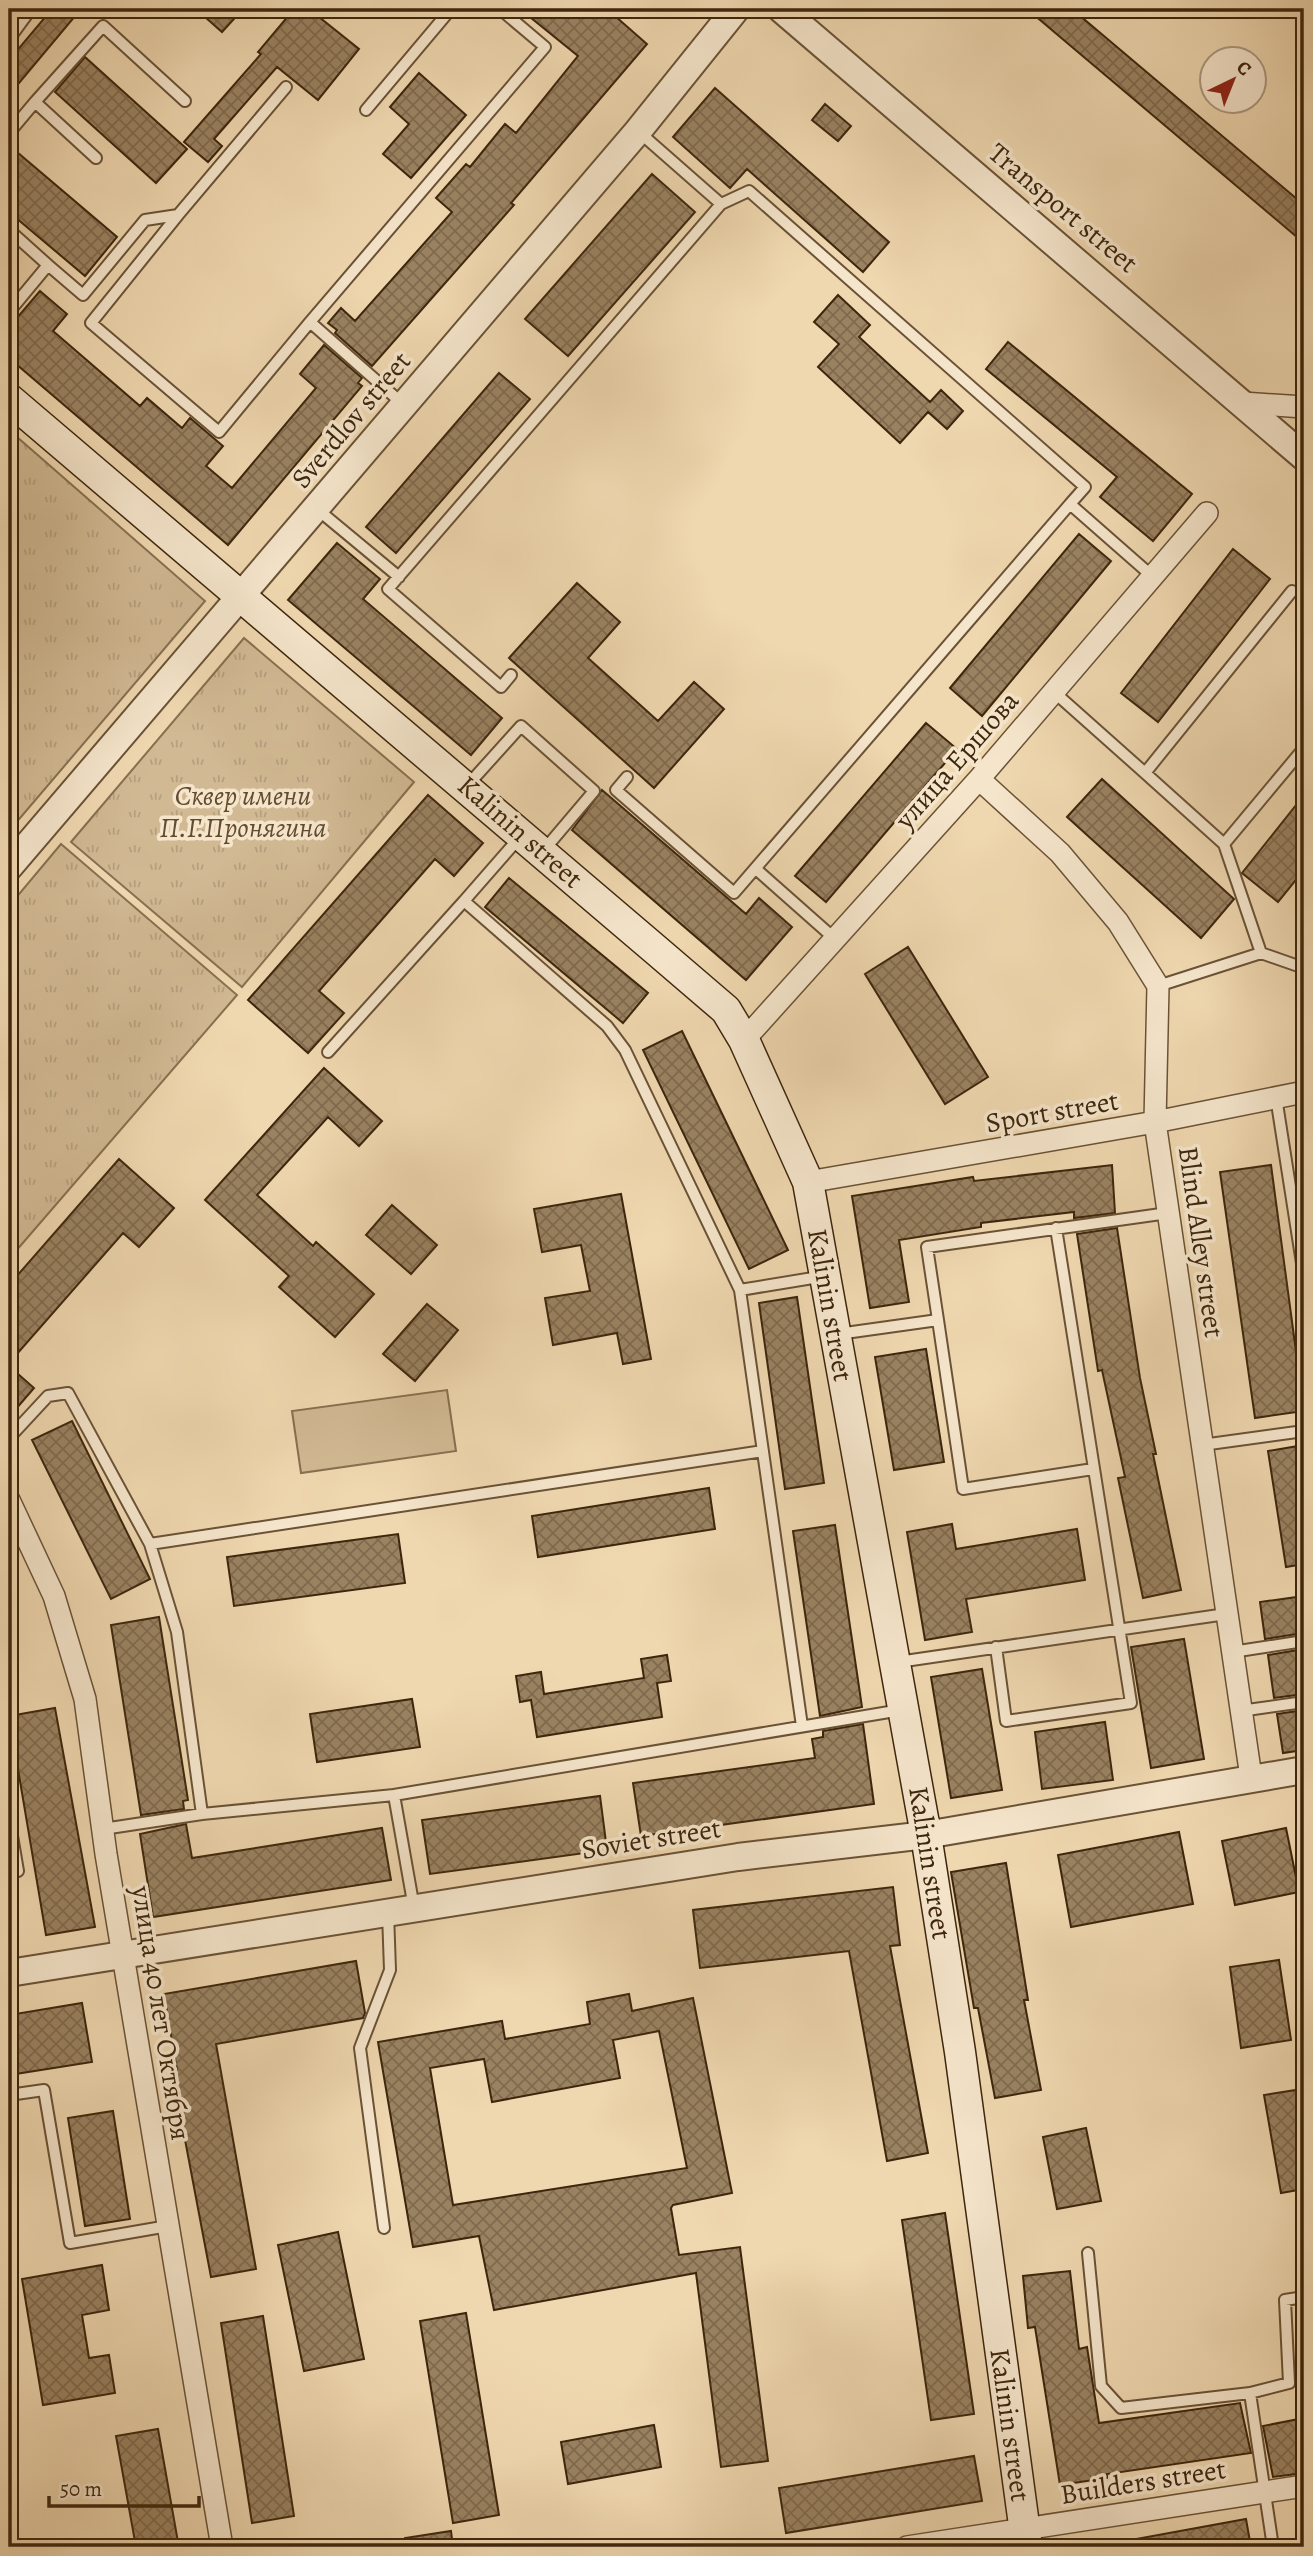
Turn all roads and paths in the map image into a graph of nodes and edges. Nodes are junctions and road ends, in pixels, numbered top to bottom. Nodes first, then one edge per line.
1 (31, 9) edge
2 (451, 9) edge
3 (500, 9) edge
4 (736, 9) edge
5 (780, 9) edge
6 (9, 39) edge
7 (286, 87) dead end
8 (185, 101) dead end
9 (35, 102) junction
10 (366, 110) dead end
11 (638, 131) junction
12 (9, 133) edge
13 (96, 158) dead end
14 (721, 204) junction
15 (178, 215) junction
16 (9, 230) edge
17 (48, 265) junction
18 (9, 312) edge
19 (310, 322) junction
20 (9, 399) edge
21 (1243, 403) junction
22 (404, 405) junction
23 (1304, 407) edge
24 (1304, 457) edge
25 (1070, 504) junction
26 (317, 509) junction
27 (1207, 513) dead end
28 (1152, 576) junction
29 (399, 577) junction
30 (1292, 591) dead end
31 (241, 595) junction
32 (512, 675) dead end
33 (1054, 692) junction
34 (1304, 748) edge
35 (1145, 773) junction
36 (627, 777) dead end
37 (979, 779) junction
38 (467, 786) junction
39 (532, 843) junction
40 (1224, 844) junction
41 (9, 867) edge
42 (756, 869) junction
43 (464, 901) junction
44 (835, 939) junction
45 (1261, 953) junction
46 (1304, 968) edge
47 (1158, 986) junction
48 (744, 1040) junction
49 (328, 1052) dead end
50 (1304, 1092) edge
51 (1276, 1097) junction
52 (1155, 1122) junction
53 (808, 1182) junction
54 (1168, 1213) junction
55 (1056, 1228) junction
56 (825, 1276) junction
57 (1304, 1276) edge
58 (740, 1290) junction
59 (938, 1321) junction
60 (836, 1334) junction
61 (1304, 1431) edge
62 (9, 1438) edge
63 (1202, 1445) junction
64 (763, 1451) junction
65 (1093, 1469) junction
66 (9, 1500) edge
67 (150, 1544) junction
68 (1226, 1614) junction
69 (1119, 1629) junction
70 (1304, 1641) edge
71 (996, 1647) junction
72 (1231, 1652) junction
73 (895, 1662) junction
74 (1304, 1702) edge
75 (903, 1710) junction
76 (1240, 1712) junction
77 (802, 1726) junction
78 (1304, 1770) edge
79 (1251, 1777) junction
80 (394, 1795) junction
81 (202, 1814) junction
82 (9, 1818) edge
83 (103, 1829) junction
84 (926, 1835) junction
85 (9, 1872) edge
86 (414, 1908) junction
87 (388, 1913) junction
88 (123, 1955) junction
89 (9, 1973) edge
90 (9, 2095) edge
91 (168, 2226) junction
92 (384, 2228) dead end
93 (1088, 2253) dead end
94 (1304, 2297) edge
95 (1250, 2393) junction
96 (1304, 2486) edge
97 (1262, 2492) junction
98 (1026, 2538) edge
99 (222, 2547) edge
100 (907, 2547) edge
101 (1273, 2547) edge

1 - 6 lane
2 - 10 lane
3 - 19 lane
4 - 11 street, Sverdlov street
5 - 21 street, Transport street
7 - 15 lane
8 - 9 lane
9 - 12 lane
9 - 13 lane
11 - 14 lane
11 - 22 street, Sverdlov street
14 - 25 lane
14 - 29 lane
15 - 17 lane
15 - 19 lane
16 - 17 lane
17 - 18 lane
19 - 22 lane
20 - 31 main road, Kalinin street
21 - 23 street
21 - 24 street, Transport street
22 - 26 street, Sverdlov street
25 - 28 lane
25 - 42 lane
26 - 29 lane
26 - 31 street, Sverdlov street
27 - 28 street, улица Ершова
28 - 33 street, улица Ершова
29 - 32 lane
30 - 35 lane
31 - 38 main road, Kalinin street
31 - 41 street, Sverdlov street
33 - 35 lane
33 - 37 street, улица Ершова
34 - 40 lane
35 - 40 lane
36 - 42 lane
37 - 44 street, улица Ершова
37 - 47 street
38 - 39 main road, Kalinin street
38 - 39 lane
39 - 43 lane
39 - 48 main road, Kalinin street
40 - 45 lane
42 - 44 lane
43 - 49 lane
43 - 58 lane
44 - 48 street, улица Ершова
45 - 46 lane
45 - 47 lane
47 - 52 street, Blind Alley street
48 - 53 main road, Kalinin street
50 - 51 street, Sport street
51 - 52 street, Sport street
51 - 57 lane
52 - 53 street, Sport street
52 - 54 street, Blind Alley street
53 - 56 main road, Kalinin street
54 - 55 lane
54 - 63 street, Blind Alley street
55 - 59 lane
55 - 65 lane
56 - 58 lane
56 - 60 main road, Kalinin street
58 - 64 lane
59 - 60 lane
59 - 65 lane
60 - 73 main road, Kalinin street
61 - 63 lane
62 - 67 lane
63 - 68 street, Blind Alley street
64 - 67 lane
64 - 77 lane
65 - 69 lane
66 - 83 street, улица 40 лет Октября
67 - 81 lane
68 - 69 lane
68 - 72 street, Blind Alley street
69 - 71 lane
69 - 71 lane
70 - 72 lane
71 - 73 lane
72 - 76 street, Blind Alley street
73 - 75 main road, Kalinin street
74 - 76 lane
75 - 77 lane
75 - 84 main road, Kalinin street
76 - 79 street, Blind Alley street
77 - 80 lane
78 - 79 street, Soviet street
79 - 84 street, Soviet street
80 - 81 lane
80 - 86 lane
81 - 83 lane
82 - 85 lane
83 - 88 street, улица 40 лет Октября
84 - 86 street, Soviet street
84 - 98 main road, Kalinin street
86 - 87 street, Soviet street
87 - 88 street, Soviet street
87 - 92 lane
88 - 89 street, Soviet street
88 - 91 street, улица 40 лет Октября
90 - 91 lane
91 - 99 street, улица 40 лет Октября
93 - 95 lane
94 - 95 lane
95 - 97 lane
96 - 97 street, Builders street
97 - 98 street, Builders street
97 - 101 lane
98 - 100 street, Builders street

